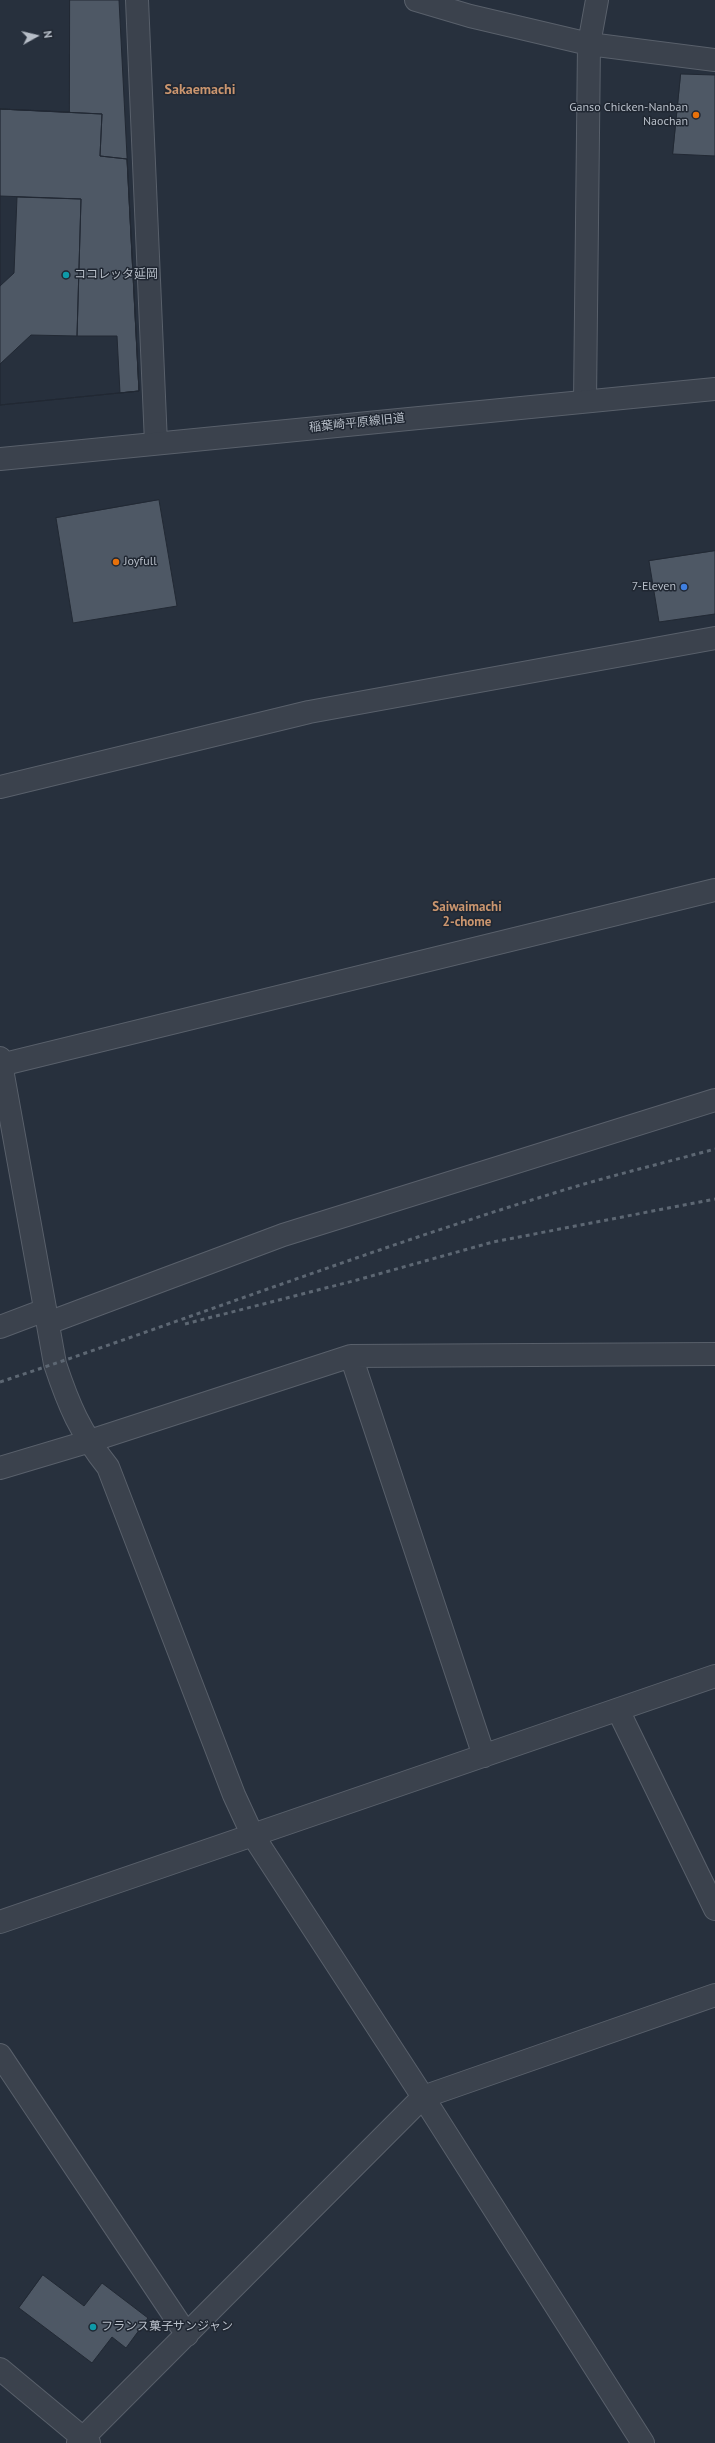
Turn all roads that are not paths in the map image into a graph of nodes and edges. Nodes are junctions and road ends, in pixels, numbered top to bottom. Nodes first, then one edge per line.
1 (137, 0) edge
2 (416, 0) edge
3 (597, 0) edge
4 (589, 44) junction
5 (715, 60) edge
6 (715, 388) edge
7 (585, 401) junction
8 (156, 443) junction
9 (0, 459) edge
10 (715, 638) edge
11 (0, 787) edge
12 (715, 890) edge
13 (0, 1062) edge
14 (715, 1100) edge
15 (46, 1316) junction
16 (0, 1327) edge
17 (715, 1354) edge
18 (351, 1356) junction
19 (88, 1442) junction
20 (0, 1468) edge
21 (715, 1676) edge
22 (618, 1710) junction
23 (484, 1756) junction
24 (252, 1834) junction
25 (715, 1909) edge
26 (0, 1922) edge
27 (715, 1995) edge
28 (0, 2055) edge
29 (423, 2097) junction
30 (186, 2335) junction
31 (0, 2369) edge
32 (83, 2442) edge
33 (643, 2443) edge

1 - 8 street
2 - 4 street
3 - 4 street
4 - 5 street
4 - 7 street
6 - 7 street, 稲葉崎平原線旧道
7 - 8 street, 稲葉崎平原線旧道
8 - 9 street, 稲葉崎平原線旧道
10 - 11 street
12 - 13 street
13 - 15 street
14 - 15 street
15 - 16 street
15 - 19 street
17 - 18 street
18 - 19 street
18 - 23 street
19 - 20 street
19 - 24 street
21 - 22 street
22 - 23 street
22 - 25 street
23 - 24 street
24 - 26 street
24 - 29 street
27 - 29 street
28 - 30 street
29 - 30 street
29 - 33 street
30 - 32 street
31 - 32 street

